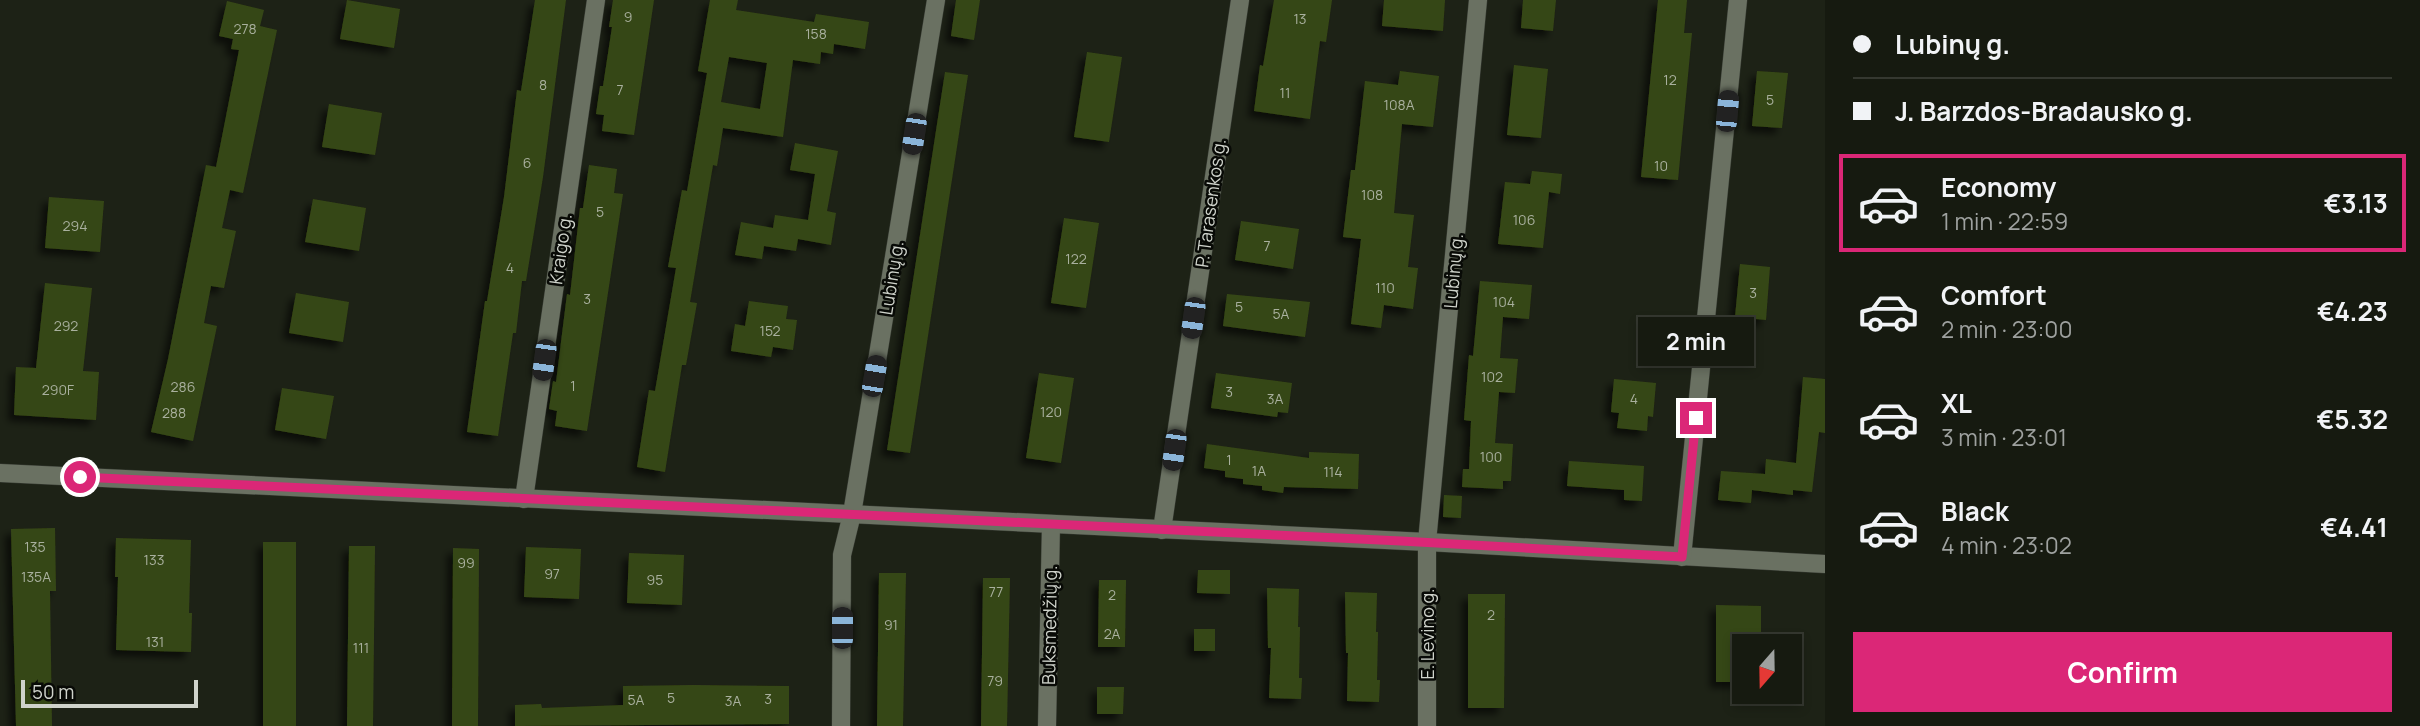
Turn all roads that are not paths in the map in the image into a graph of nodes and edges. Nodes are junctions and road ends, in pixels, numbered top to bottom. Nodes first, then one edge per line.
1 (596, 0) edge
2 (936, 0) edge
3 (1240, 0) edge
4 (1478, 0) edge
5 (1738, 0) edge
6 (0, 473) edge
7 (524, 499) junction
8 (852, 514) junction
9 (1051, 524) junction
10 (1162, 530) junction
11 (1427, 542) junction
12 (1682, 557) junction
13 (1825, 564) edge
14 (841, 726) edge
15 (1047, 726) edge
16 (1427, 726) edge

1 - 7 street, Kraigo g.
2 - 8 street, Lubinų g.
3 - 10 street, P. Tarasenkos g.
4 - 11 street, Lubinų g.
5 - 12 street
6 - 7 street
7 - 8 street
8 - 9 street
8 - 14 street, Lubinų g.
9 - 10 street
9 - 15 street, Buksmedžių g.
10 - 11 street
11 - 12 street
11 - 16 street, E. Levino g.
12 - 13 street

